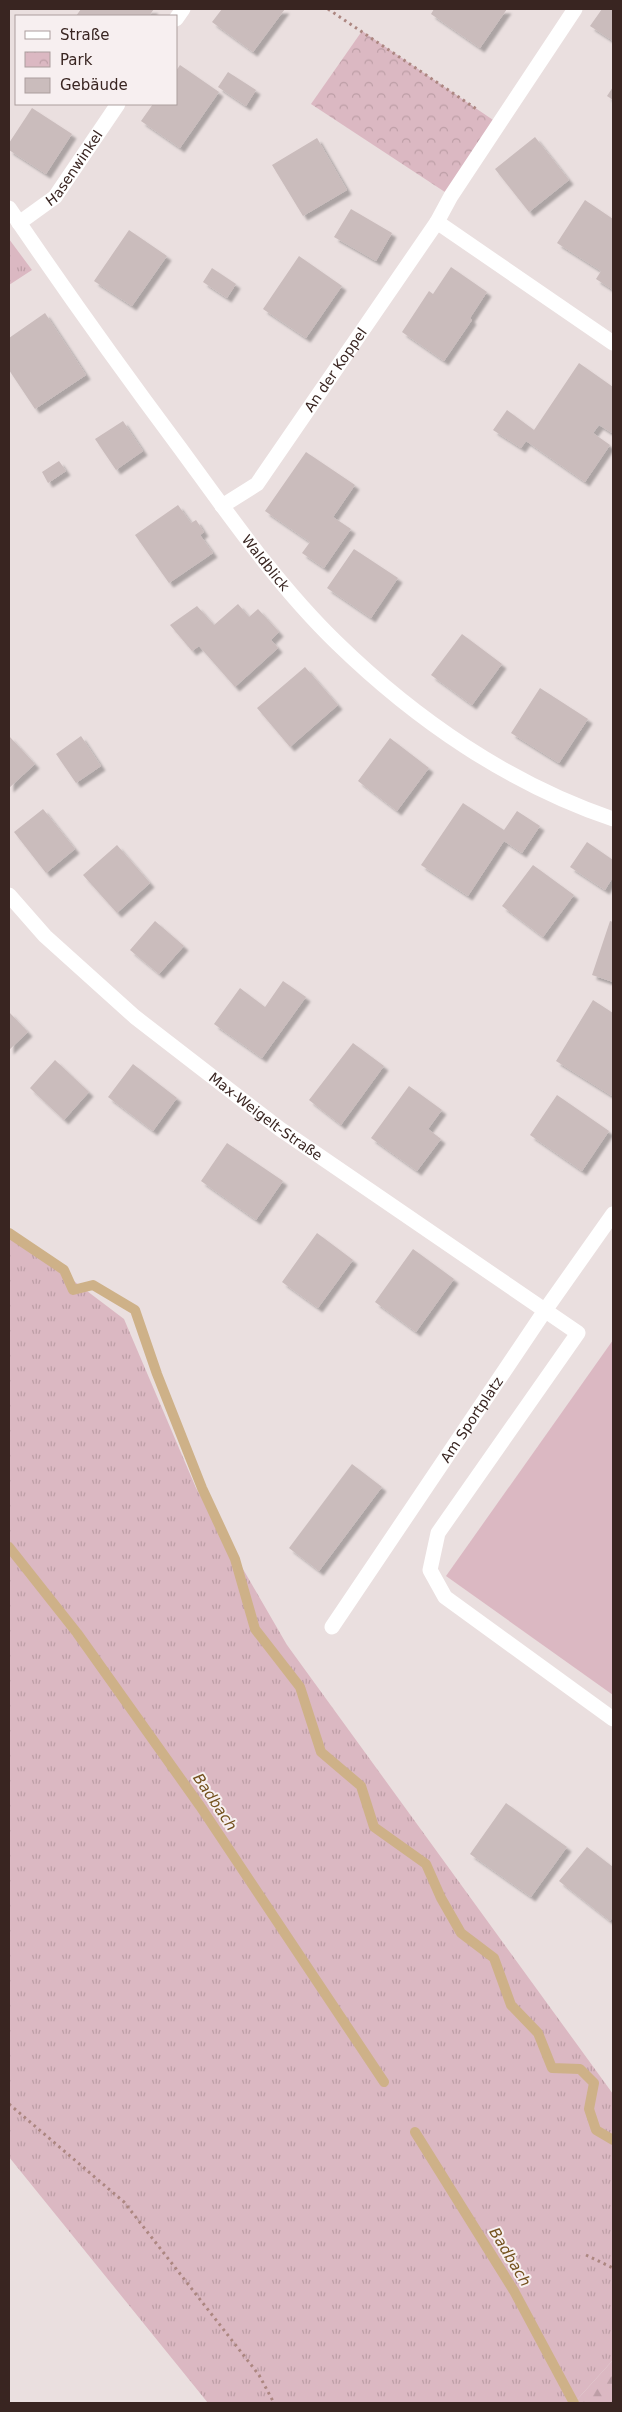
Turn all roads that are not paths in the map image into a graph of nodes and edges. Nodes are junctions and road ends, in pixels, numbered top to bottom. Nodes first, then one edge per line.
1 (575, 9) edge
2 (117, 105) edge
3 (9, 208) edge
4 (437, 222) junction
5 (19, 223) junction
6 (613, 343) edge
7 (222, 506) junction
8 (613, 819) edge
9 (9, 895) edge
10 (613, 1214) edge
11 (546, 1309) junction
12 (332, 1627) dead end
13 (613, 1719) edge

1 - 4 street, An der Koppel
2 - 5 street, Hasenwinkel
3 - 5 street, Waldblick
4 - 6 street
4 - 7 street, An der Koppel
5 - 7 street, Waldblick
7 - 8 street, Waldblick
9 - 11 street, Max-Weigelt-Straße
10 - 11 street, Am Sportplatz
11 - 12 street, Am Sportplatz
11 - 13 street, Max-Weigelt-Straße

